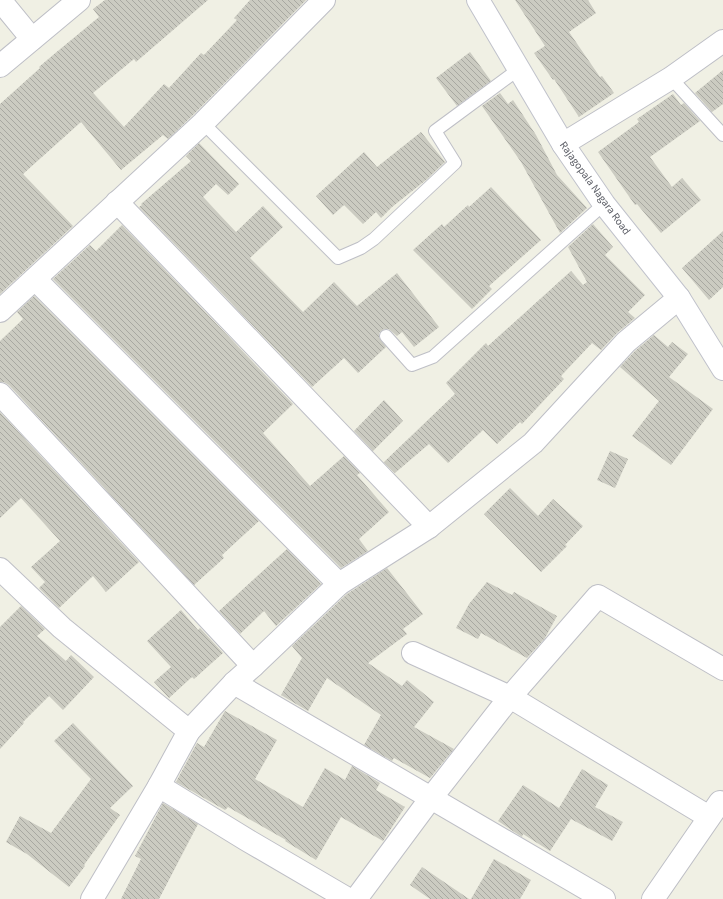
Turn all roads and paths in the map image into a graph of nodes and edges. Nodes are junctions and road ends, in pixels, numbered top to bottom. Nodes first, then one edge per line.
1 (0, 0) edge
2 (79, 0) edge
3 (324, 0) edge
4 (483, 2) edge
5 (32, 39) junction
6 (723, 42) edge
7 (0, 66) edge
8 (519, 69) junction
9 (671, 78) junction
10 (203, 123) junction
11 (723, 135) edge
12 (563, 144) junction
13 (118, 202) junction
14 (604, 204) junction
15 (35, 279) junction
16 (680, 298) junction
17 (0, 311) edge
18 (386, 336) dead end
19 (723, 369) edge
20 (0, 394) edge
21 (429, 527) junction
22 (0, 569) edge
23 (338, 584) junction
24 (413, 652) dead end
25 (253, 666) junction
26 (723, 669) edge
27 (234, 683) junction
28 (510, 697) junction
29 (189, 731) junction
30 (159, 786) junction
31 (431, 798) junction
32 (719, 805) edge
33 (92, 899) edge
34 (348, 899) edge
35 (356, 899) edge
36 (604, 899) edge
37 (653, 899) edge

1 - 5 street
2 - 5 street
3 - 10 street
4 - 8 street, Rajagopala Nagara Road
5 - 7 street
6 - 9 street
8 - 10 lane
8 - 12 street, Rajagopala Nagara Road
9 - 11 lane
9 - 12 street
10 - 13 street
12 - 14 street, Rajagopala Nagara Road
13 - 15 street
13 - 21 street
14 - 16 street, Rajagopala Nagara Road
14 - 18 lane
15 - 17 street
15 - 23 street
16 - 19 street, Rajagopala Nagara Road
16 - 21 street
20 - 25 street
21 - 23 street
22 - 29 street
23 - 25 street
24 - 28 street
25 - 27 street
26 - 28 street
27 - 29 street
27 - 31 street
28 - 31 street
28 - 32 street
29 - 30 street
30 - 33 street
30 - 34 street
31 - 35 street
31 - 36 street
32 - 37 street

